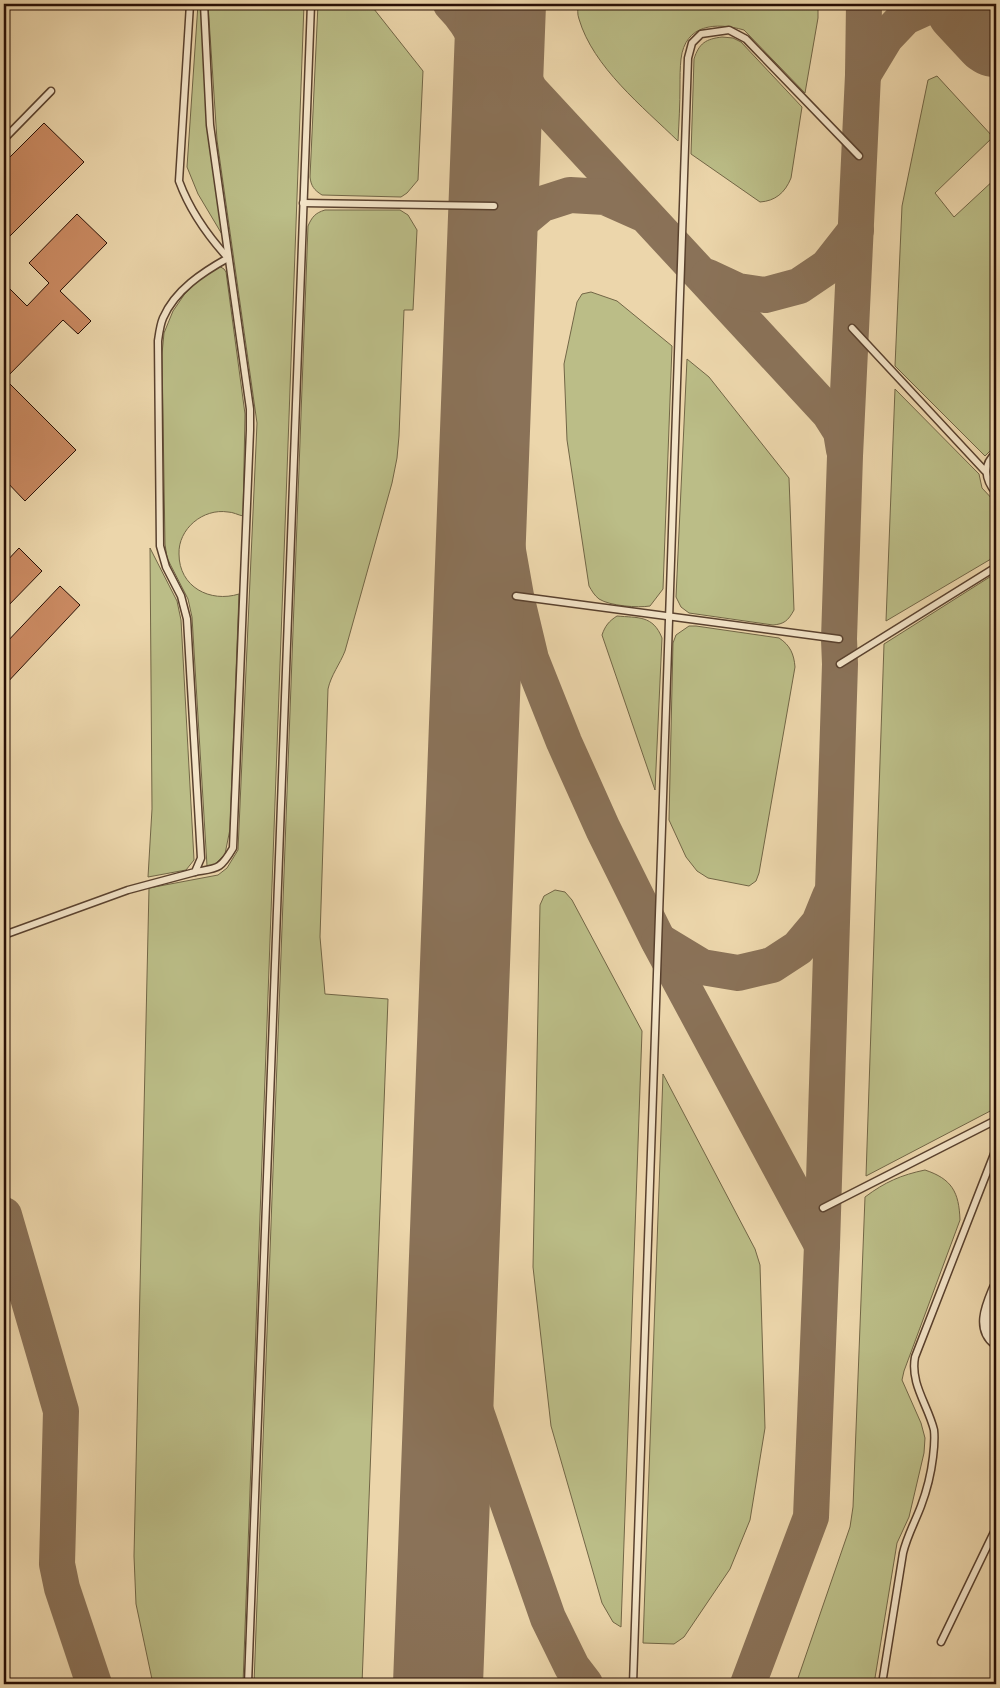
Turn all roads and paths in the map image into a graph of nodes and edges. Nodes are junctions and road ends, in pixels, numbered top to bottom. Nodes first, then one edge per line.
1 (190, 4) edge
2 (204, 4) edge
3 (311, 4) edge
4 (51, 91) dead end
5 (4, 139) edge
6 (859, 156) dead end
7 (303, 203) junction
8 (494, 206) dead end
9 (228, 258) junction
10 (852, 328) dead end
11 (996, 452) edge
12 (985, 471) junction
13 (996, 493) edge
14 (996, 567) edge
15 (516, 596) dead end
16 (669, 617) junction
17 (839, 639) dead end
18 (840, 664) dead end
19 (195, 872) junction
20 (4, 935) edge
21 (996, 1120) edge
22 (996, 1149) edge
23 (823, 1208) dead end
24 (996, 1288) edge
25 (996, 1342) edge
26 (996, 1528) edge
27 (941, 1642) dead end
28 (248, 1684) edge
29 (634, 1684) edge
30 (882, 1684) edge

1 - 9 lane
2 - 9 lane
3 - 7 lane
4 - 5 lane
6 - 16 lane
7 - 8 lane
7 - 28 lane
9 - 19 lane
9 - 19 lane
10 - 12 lane
11 - 12 lane
12 - 13 lane
14 - 18 lane
15 - 16 lane
16 - 17 lane
16 - 29 lane
19 - 20 lane
21 - 23 lane
22 - 30 lane
24 - 25 street
26 - 27 lane

